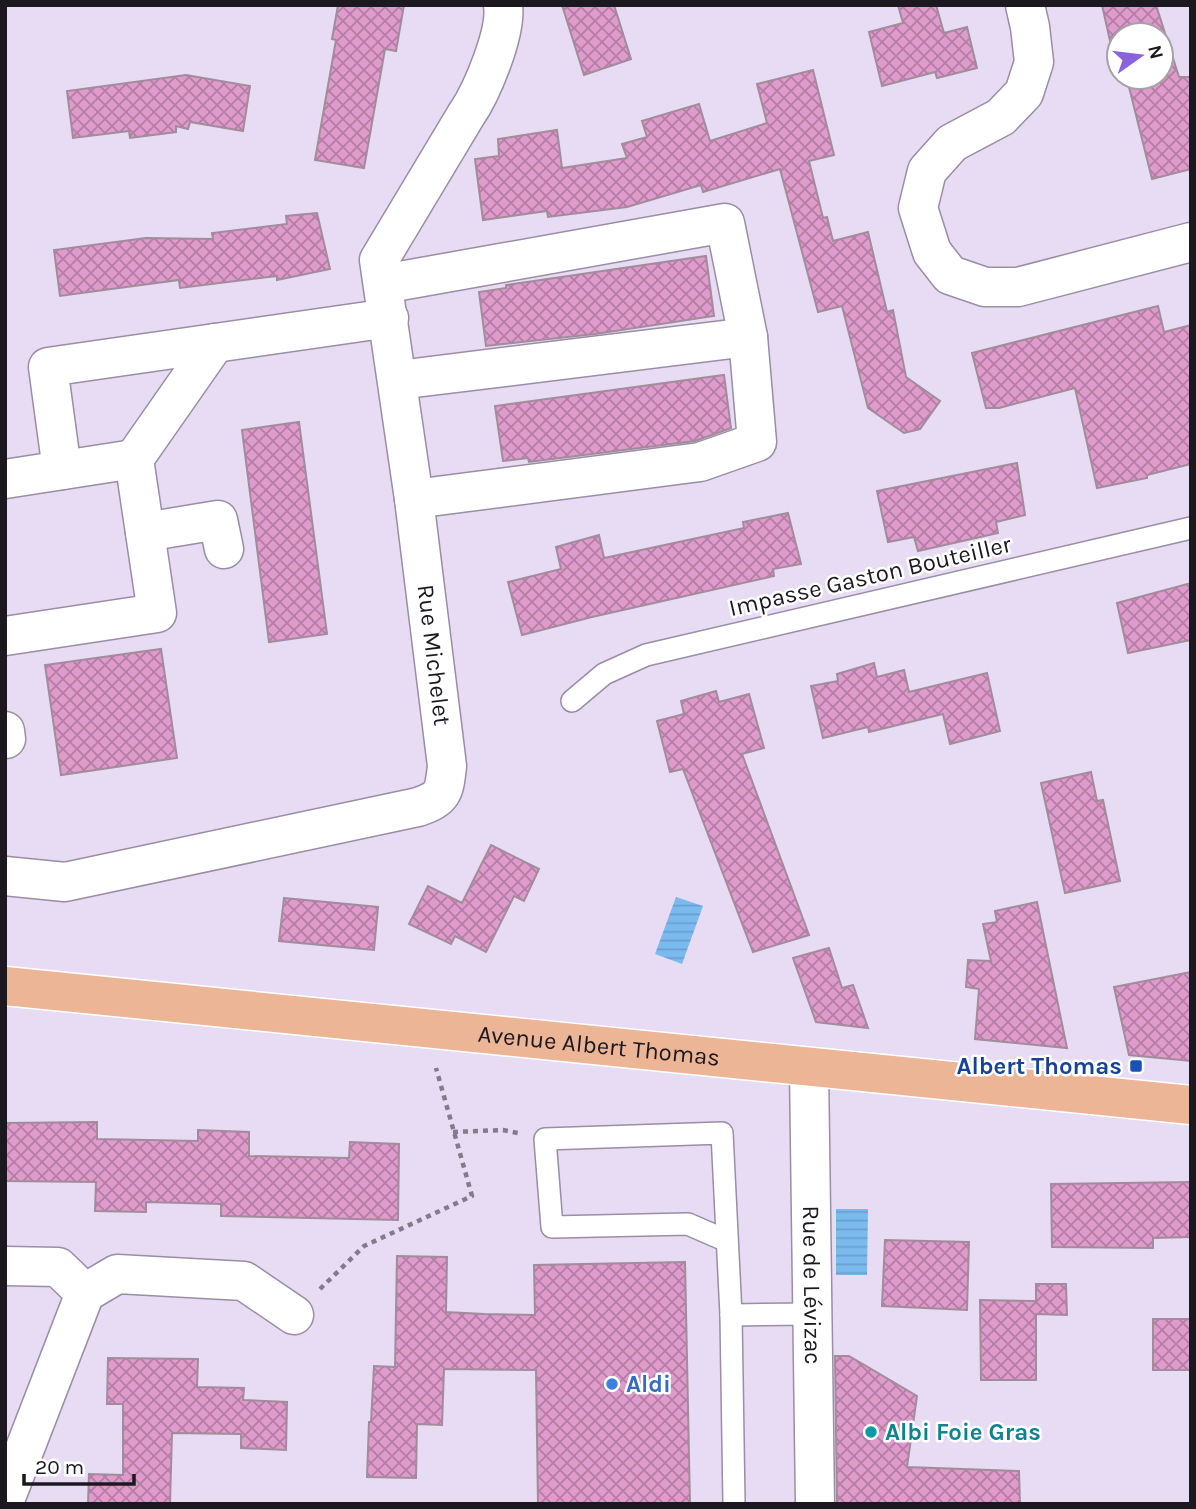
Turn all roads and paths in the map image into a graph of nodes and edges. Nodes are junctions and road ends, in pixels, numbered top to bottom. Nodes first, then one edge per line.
1 (503, 5) edge
2 (1025, 5) edge
3 (1191, 242) edge
4 (386, 301) junction
5 (748, 337) junction
6 (215, 343) junction
7 (398, 380) junction
8 (134, 459) junction
9 (62, 470) junction
10 (5, 479) edge
11 (414, 499) junction
12 (1191, 528) edge
13 (145, 532) junction
14 (223, 549) dead end
15 (5, 636) edge
16 (572, 701) dead end
17 (5, 876) edge
18 (5, 986) edge
19 (431, 1029) junction
20 (809, 1068) junction
21 (1191, 1105) edge
22 (453, 1132) junction
23 (545, 1139) junction
24 (727, 1241) junction
25 (5, 1266) edge
26 (85, 1293) junction
27 (812, 1314) junction
28 (294, 1315) joint
29 (731, 1315) junction
30 (5, 1500) edge
31 (734, 1504) edge
32 (815, 1504) edge

1 - 4 street, Rue Michelet
2 - 3 street
4 - 5 street
4 - 6 street
4 - 7 street, Rue Michelet
5 - 7 street
5 - 11 street
6 - 8 street
6 - 9 street
7 - 11 street, Rue Michelet
8 - 9 street
8 - 13 street
9 - 10 street
11 - 17 street, Rue Michelet
12 - 16 lane, Impasse Gaston Bouteiller
13 - 14 street
13 - 15 street
18 - 19 main road, Avenue Albert Thomas
19 - 20 main road, Avenue Albert Thomas
19 - 22 path
20 - 21 main road, Avenue Albert Thomas
20 - 27 street, Rue de Lévizac
22 - 23 path
22 - 28 path
23 - 24 lane
23 - 24 lane
24 - 29 lane
25 - 26 street
26 - 28 street
26 - 30 street
27 - 29 lane
27 - 32 street, Rue de Lévizac
29 - 31 lane

